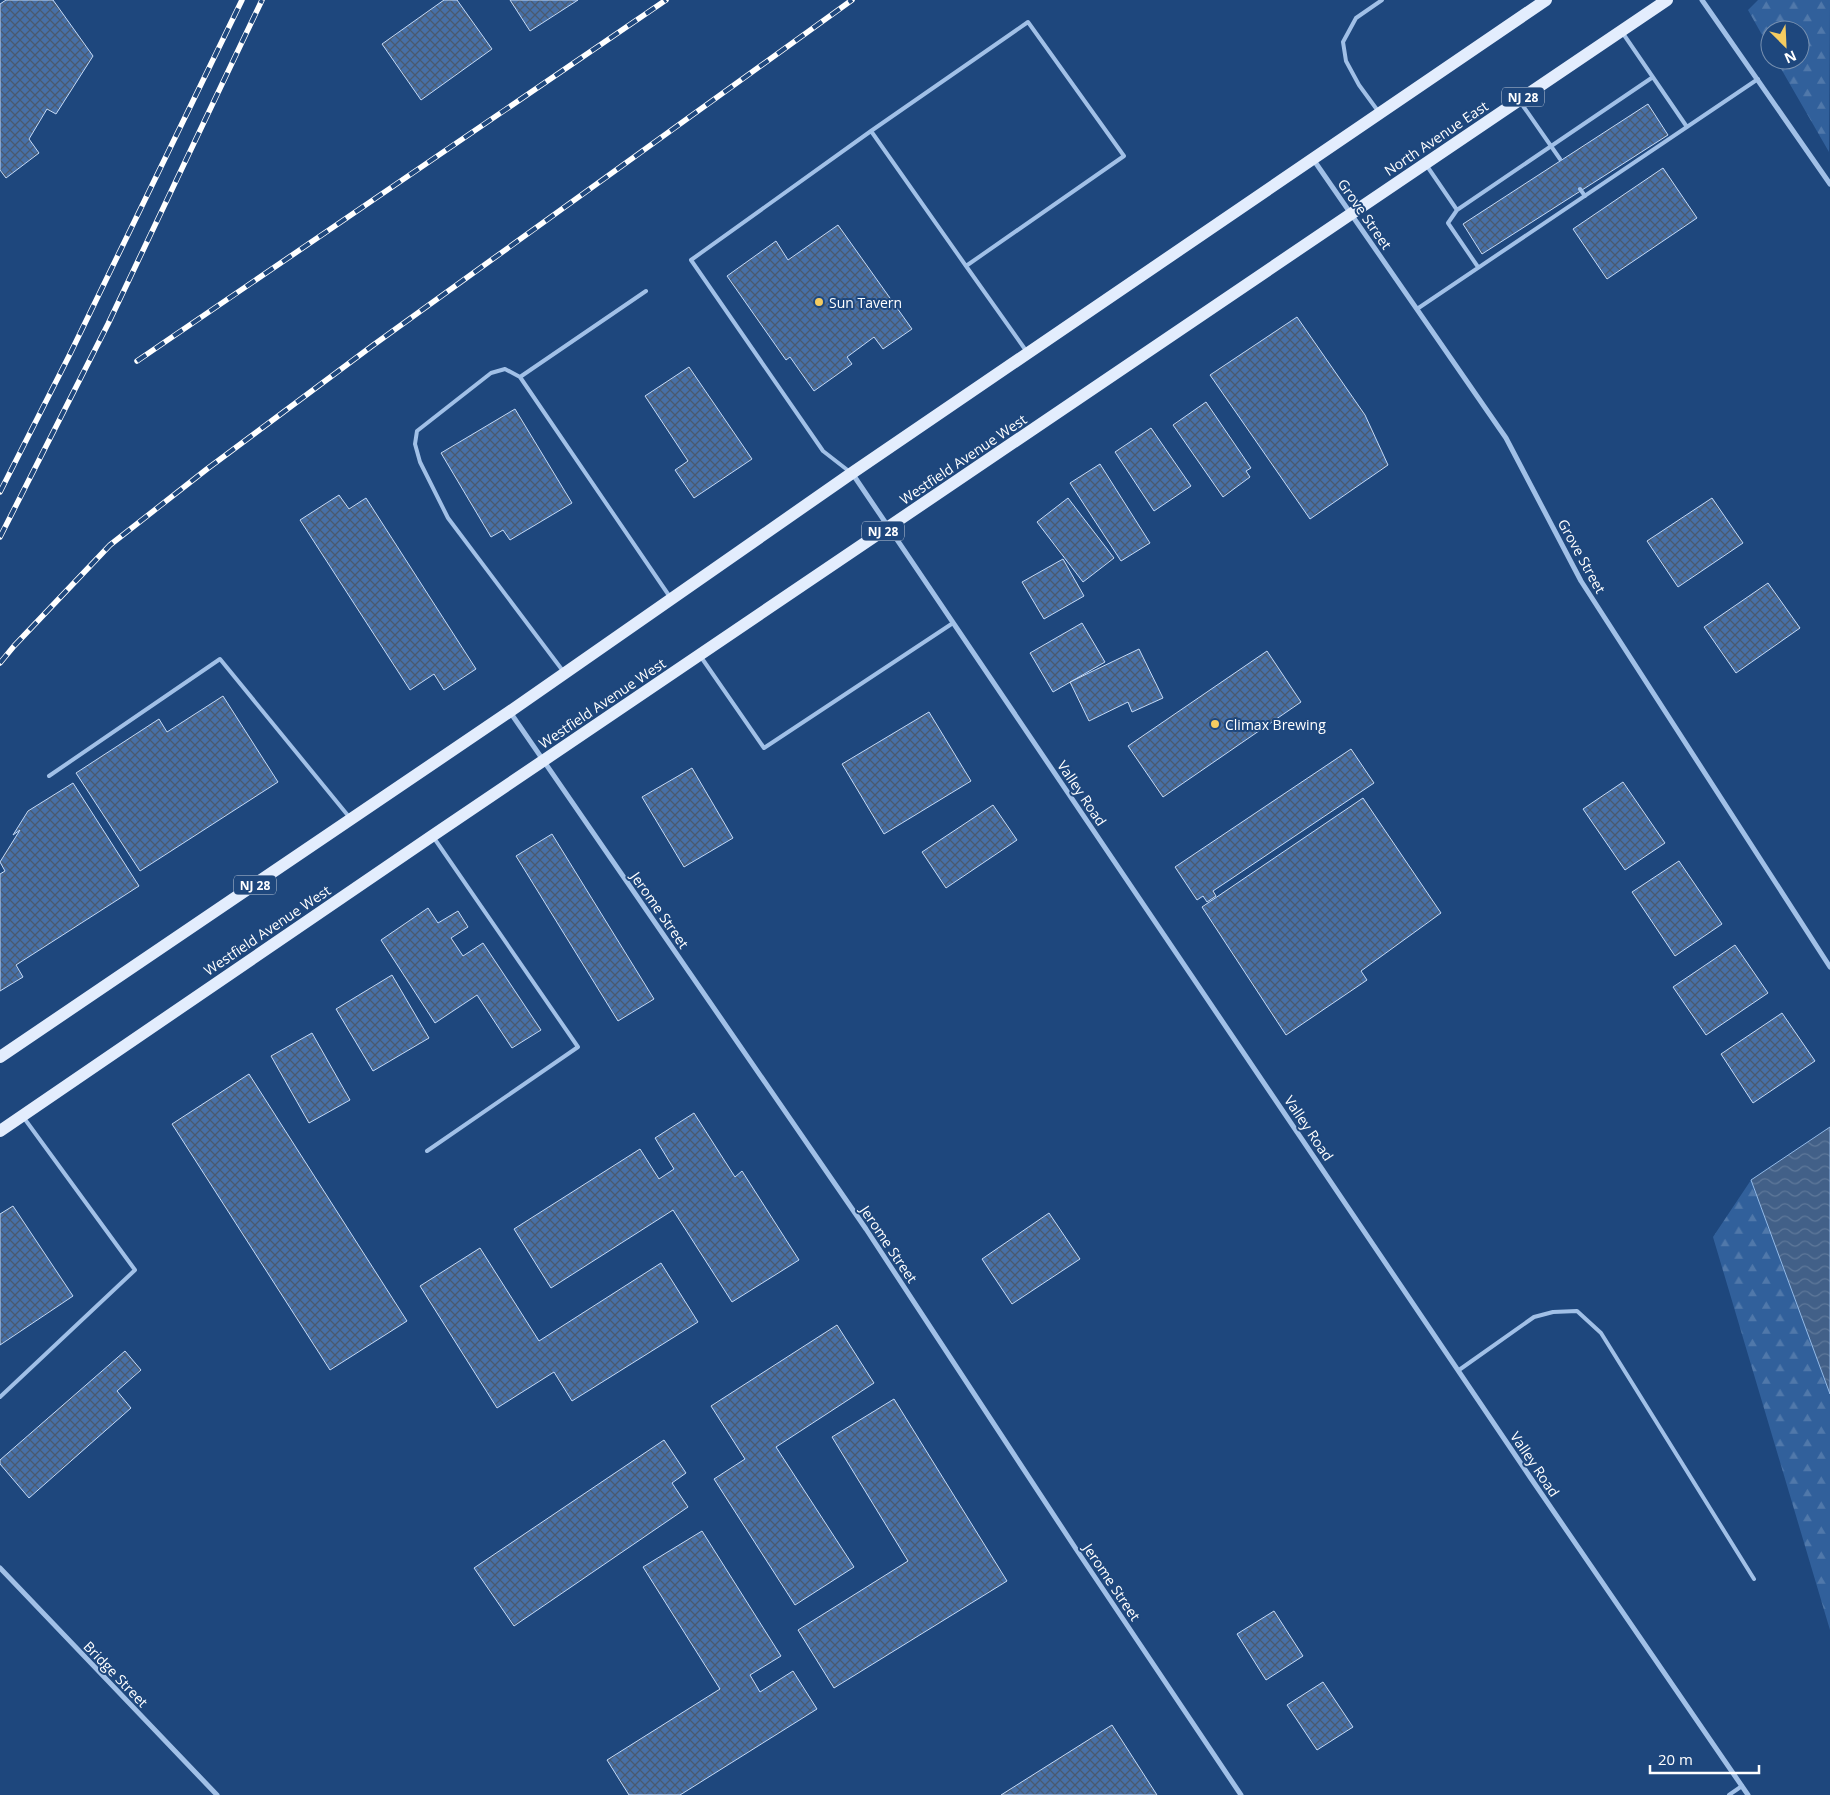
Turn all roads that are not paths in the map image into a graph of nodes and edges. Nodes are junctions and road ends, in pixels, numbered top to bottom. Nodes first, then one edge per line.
1 (1382, 0) edge
2 (1546, 0) edge
3 (1667, 0) edge
4 (1702, 0) edge
5 (1621, 31) junction
6 (1653, 77) junction
7 (1758, 79) junction
8 (1519, 100) junction
9 (1379, 113) junction
10 (1687, 127) junction
11 (871, 131) junction
12 (1550, 146) junction
13 (1312, 158) junction
14 (1560, 159) dead end
15 (1425, 164) junction
16 (1830, 184) edge
17 (1580, 189) dead end
18 (1585, 196) junction
19 (1457, 210) junction
20 (1352, 214) junction
21 (966, 266) junction
22 (1478, 268) junction
23 (646, 291) dead end
24 (1223, 301) joint
25 (1417, 309) junction
26 (1028, 353) junction
27 (520, 377) junction
28 (852, 473) junction
29 (888, 527) junction
30 (671, 599) junction
31 (953, 623) junction
32 (700, 655) junction
33 (565, 674) junction
34 (510, 712) junction
35 (543, 761) junction
36 (49, 776) dead end
37 (351, 820) junction
38 (432, 836) junction
39 (1830, 967) edge
40 (0, 1057) edge
41 (22, 1116) junction
42 (0, 1131) edge
43 (427, 1151) dead end
44 (1459, 1370) junction
45 (0, 1397) edge
46 (0, 1568) edge
47 (1754, 1579) dead end
48 (1742, 1786) junction
49 (216, 1795) edge
50 (1241, 1795) edge
51 (1729, 1795) edge
52 (1748, 1795) edge

1 - 9 lane
2 - 9 main road, NJ 28
3 - 5 main road, North Avenue East / NJ 28
4 - 7 street
5 - 6 lane
5 - 8 main road, North Avenue East / NJ 28
6 - 10 lane
6 - 12 lane
7 - 10 lane
7 - 16 street
8 - 12 lane
8 - 15 main road, North Avenue East / NJ 28
9 - 13 main road, NJ 28
10 - 18 lane
11 - 21 lane
11 - 21 lane
11 - 28 lane
12 - 14 lane
12 - 19 lane
13 - 20 street, Grove Street
13 - 26 main road, NJ 28
15 - 19 lane
15 - 20 main road, North Avenue East / NJ 28
17 - 18 lane
18 - 22 lane
19 - 22 lane
20 - 24 main road, North Avenue East / NJ 28
20 - 25 street, Grove Street
21 - 26 lane
22 - 25 lane
23 - 27 lane
24 - 29 main road, Westfield Avenue West / NJ 28
25 - 39 street, Grove Street
26 - 28 main road, NJ 28
27 - 30 lane
27 - 33 lane
28 - 29 street, Valley Road
28 - 30 main road, NJ 28
29 - 31 street, Valley Road
29 - 32 main road, Westfield Avenue West / NJ 28
30 - 33 main road, NJ 28
31 - 32 lane
31 - 44 street, Valley Road
32 - 35 main road, Westfield Avenue West / NJ 28
33 - 34 main road, NJ 28
34 - 35 street, Jerome Street
34 - 37 main road, NJ 28
35 - 38 main road, Westfield Avenue West / NJ 28
35 - 50 street, Jerome Street
36 - 37 lane
37 - 40 main road, NJ 28
38 - 41 main road, Westfield Avenue West / NJ 28
38 - 43 lane
41 - 42 main road, Westfield Avenue West / NJ 28
41 - 45 lane
44 - 47 lane
44 - 48 street, Valley Road
46 - 49 street, Bridge Street
48 - 51 lane
48 - 52 street, Valley Road

